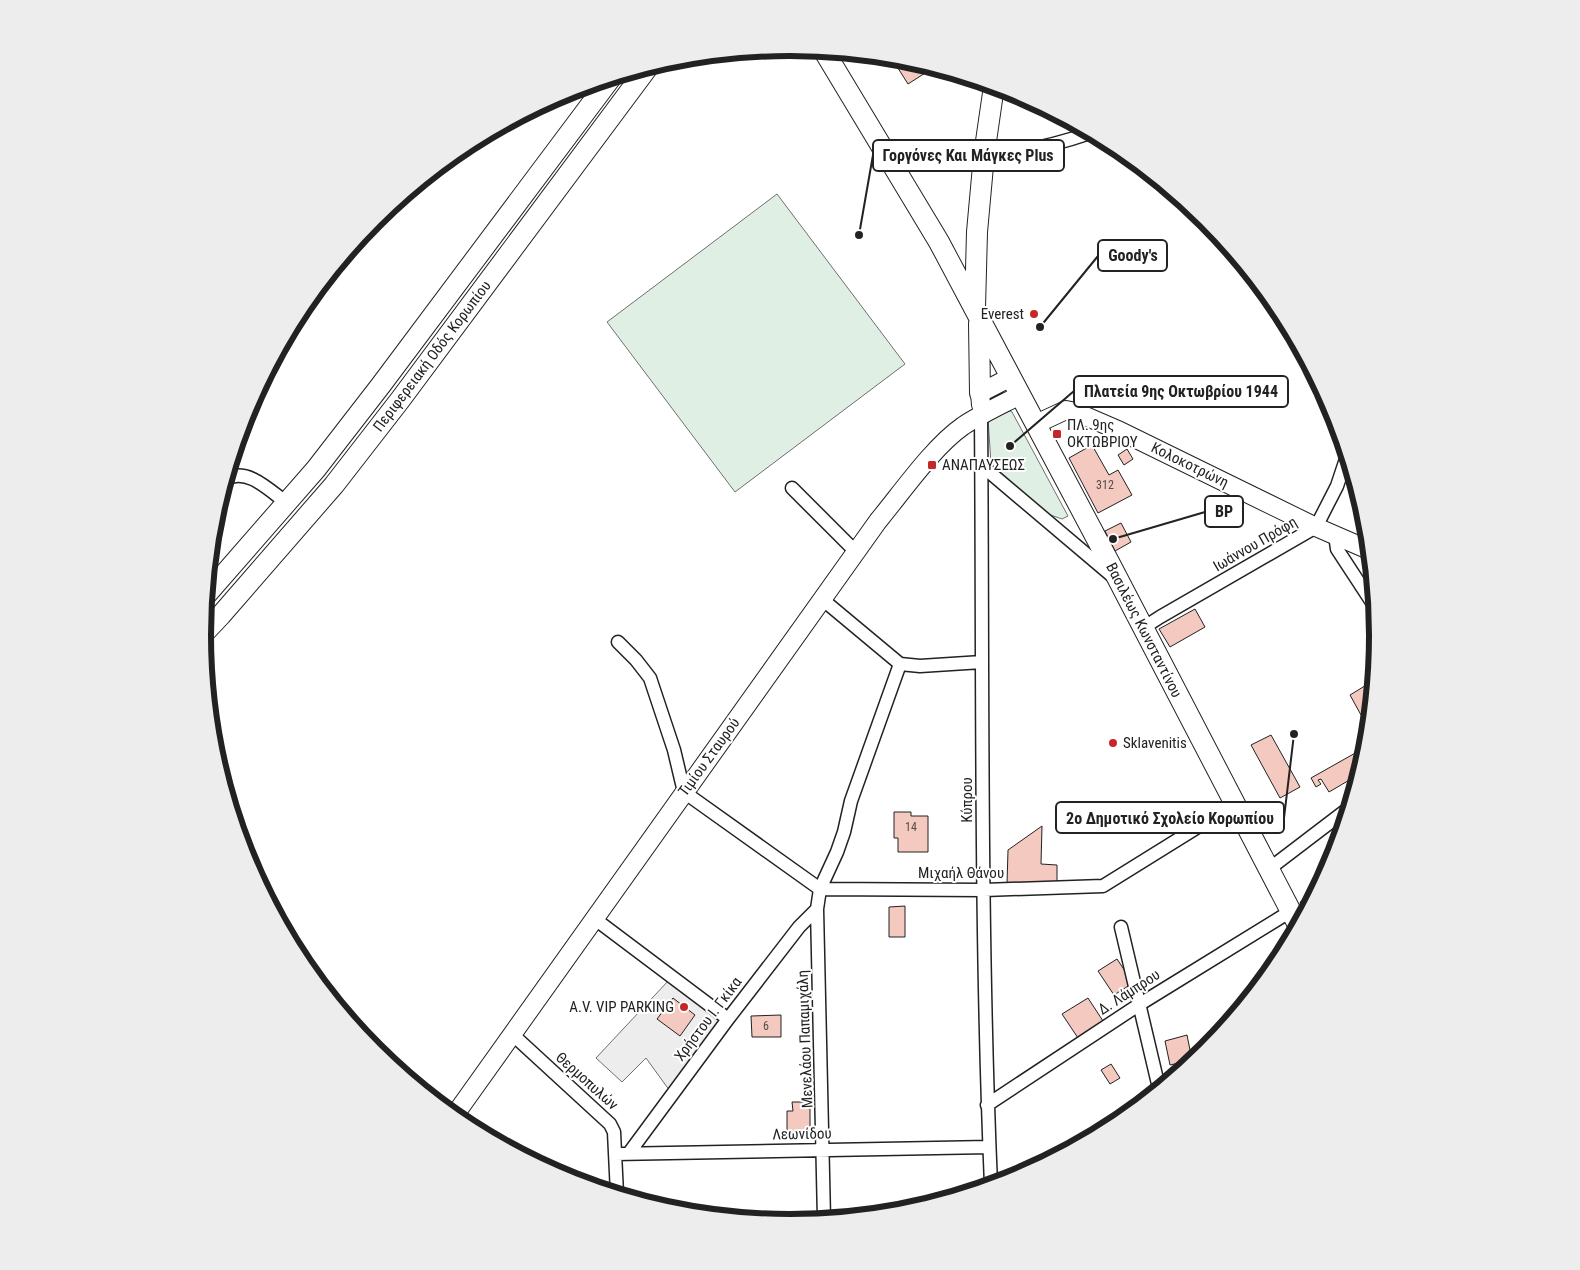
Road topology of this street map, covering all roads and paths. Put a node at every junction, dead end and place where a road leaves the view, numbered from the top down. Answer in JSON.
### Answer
{"nodes":[{"id":1,"x":828,"y":57,"type":"edge"},
{"id":2,"x":642,"y":76,"type":"edge"},
{"id":3,"x":604,"y":87,"type":"edge"},
{"id":4,"x":993,"y":93,"type":"edge"},
{"id":5,"x":1082,"y":136,"type":"edge"},
{"id":6,"x":984,"y":155,"type":"junction"},
{"id":7,"x":977,"y":314,"type":"junction"},
{"id":8,"x":1011,"y":377,"type":"junction"},
{"id":9,"x":980,"y":393,"type":"junction"},
{"id":10,"x":1020,"y":396,"type":"junction"},
{"id":11,"x":981,"y":415,"type":"junction"},
{"id":12,"x":1036,"y":424,"type":"junction"},
{"id":13,"x":981,"y":466,"type":"junction"},
{"id":14,"x":1343,"y":467,"type":"edge"},
{"id":15,"x":234,"y":476,"type":"edge"},
{"id":16,"x":792,"y":488,"type":"dead end"},
{"id":17,"x":287,"y":503,"type":"junction"},
{"id":18,"x":1316,"y":528,"type":"junction"},
{"id":19,"x":1334,"y":535,"type":"junction"},
{"id":20,"x":1362,"y":547,"type":"edge"},
{"id":21,"x":856,"y":552,"type":"junction"},
{"id":22,"x":1119,"y":581,"type":"junction"},
{"id":23,"x":213,"y":588,"type":"edge"},
{"id":24,"x":1368,"y":596,"type":"edge"},
{"id":25,"x":822,"y":599,"type":"junction"},
{"id":26,"x":211,"y":625,"type":"edge"},
{"id":27,"x":1143,"y":628,"type":"junction"},
{"id":28,"x":618,"y":642,"type":"dead end"},
{"id":29,"x":982,"y":662,"type":"junction"},
{"id":30,"x":900,"y":664,"type":"junction"},
{"id":31,"x":684,"y":792,"type":"junction"},
{"id":32,"x":1235,"y":804,"type":"junction"},
{"id":33,"x":1340,"y":815,"type":"edge"},
{"id":34,"x":1268,"y":869,"type":"junction"},
{"id":35,"x":820,"y":889,"type":"junction"},
{"id":36,"x":984,"y":890,"type":"junction"},
{"id":37,"x":817,"y":909,"type":"junction"},
{"id":38,"x":1295,"y":918,"type":"edge"},
{"id":39,"x":595,"y":919,"type":"junction"},
{"id":40,"x":1294,"y":919,"type":"edge"},
{"id":41,"x":1121,"y":927,"type":"dead end"},
{"id":42,"x":1140,"y":1004,"type":"junction"},
{"id":43,"x":728,"y":1019,"type":"junction"},
{"id":44,"x":512,"y":1034,"type":"junction"},
{"id":45,"x":1158,"y":1082,"type":"edge"},
{"id":46,"x":987,"y":1105,"type":"junction"},
{"id":47,"x":459,"y":1109,"type":"edge"},
{"id":48,"x":989,"y":1147,"type":"junction"},
{"id":49,"x":824,"y":1150,"type":"junction"},
{"id":50,"x":629,"y":1153,"type":"junction"},
{"id":51,"x":615,"y":1154,"type":"junction"},
{"id":52,"x":990,"y":1178,"type":"edge"},
{"id":53,"x":617,"y":1187,"type":"edge"},
{"id":54,"x":824,"y":1213,"type":"edge"}],
"edges":[{"from":1,"to":7,"type":"main road","name":"Βασιλέως Κωνσταντίνου"},
{"from":2,"to":26,"type":"main road","name":"Περιφερειακή Οδός Κορωπίου"},
{"from":3,"to":17,"type":"main road","name":"Περιφερειακή Οδός Κορωπίου"},
{"from":4,"to":6,"type":"main road"},
{"from":5,"to":6,"type":"street"},
{"from":6,"to":7,"type":"main road"},
{"from":7,"to":8,"type":"main road","name":"Βασιλέως Κωνσταντίνου"},
{"from":7,"to":9,"type":"main road"},
{"from":8,"to":9,"type":"street"},
{"from":8,"to":10,"type":"main road","name":"Βασιλέως Κωνσταντίνου"},
{"from":9,"to":11,"type":"street"},
{"from":10,"to":11,"type":"street","name":"Τιμίου Σταυρού"},
{"from":10,"to":12,"type":"main road","name":"Βασιλέως Κωνσταντίνου"},
{"from":11,"to":13,"type":"street","name":"Κύπρου"},
{"from":11,"to":21,"type":"street","name":"Τιμίου Σταυρού"},
{"from":12,"to":18,"type":"street","name":"Κολοκοτρώνη"},
{"from":12,"to":22,"type":"main road","name":"Βασιλέως Κωνσταντίνου"},
{"from":13,"to":22,"type":"street"},
{"from":13,"to":29,"type":"street","name":"Κύπρου"},
{"from":14,"to":18,"type":"street","name":"Ιωάννου Πρόφη"},
{"from":15,"to":17,"type":"street"},
{"from":16,"to":21,"type":"street"},
{"from":17,"to":23,"type":"main road","name":"Περιφερειακή Οδός Κορωπίου"},
{"from":18,"to":19,"type":"street","name":"Κολοκοτρώνη"},
{"from":18,"to":27,"type":"street","name":"Ιωάννου Πρόφη"},
{"from":19,"to":20,"type":"street","name":"Κολοκοτρώνη"},
{"from":19,"to":24,"type":"street"},
{"from":21,"to":25,"type":"street","name":"Τιμίου Σταυρού"},
{"from":22,"to":27,"type":"main road","name":"Βασιλέως Κωνσταντίνου"},
{"from":25,"to":30,"type":"street"},
{"from":25,"to":31,"type":"street","name":"Τιμίου Σταυρού"},
{"from":27,"to":32,"type":"main road","name":"Βασιλέως Κωνσταντίνου"},
{"from":28,"to":31,"type":"street"},
{"from":29,"to":30,"type":"street"},
{"from":29,"to":36,"type":"street","name":"Κύπρου"},
{"from":30,"to":35,"type":"street","name":"Μενελάου Παπαμιχάλη"},
{"from":31,"to":35,"type":"street"},
{"from":31,"to":39,"type":"street","name":"Τιμίου Σταυρού"},
{"from":32,"to":34,"type":"main road","name":"Βασιλέως Κωνσταντίνου"},
{"from":32,"to":36,"type":"street","name":"Μιχαήλ Θάνου"},
{"from":33,"to":34,"type":"street"},
{"from":34,"to":38,"type":"main road","name":"Βασιλέως Κωνσταντίνου"},
{"from":35,"to":36,"type":"street","name":"Μιχαήλ Θάνου"},
{"from":35,"to":37,"type":"street","name":"Μενελάου Παπαμιχάλη"},
{"from":36,"to":46,"type":"street","name":"Κύπρου"},
{"from":37,"to":43,"type":"street","name":"Χρήστου Ι. Γκίκα"},
{"from":37,"to":49,"type":"street","name":"Μενελάου Παπαμιχάλη"},
{"from":39,"to":43,"type":"street"},
{"from":39,"to":44,"type":"street","name":"Τιμίου Σταυρού"},
{"from":40,"to":42,"type":"street","name":"Δ. Λάμπρου"},
{"from":41,"to":42,"type":"street"},
{"from":42,"to":45,"type":"street"},
{"from":42,"to":46,"type":"street","name":"Δ. Λάμπρου"},
{"from":43,"to":50,"type":"street","name":"Χρήστου Ι. Γκίκα"},
{"from":44,"to":47,"type":"street","name":"Τιμίου Σταυρού"},
{"from":44,"to":51,"type":"street","name":"Θερμοπυλών"},
{"from":46,"to":48,"type":"street","name":"Κύπρου"},
{"from":48,"to":49,"type":"street","name":"Λεωνίδου"},
{"from":48,"to":52,"type":"street","name":"Κύπρου"},
{"from":49,"to":50,"type":"street","name":"Λεωνίδου"},
{"from":49,"to":54,"type":"street","name":"Μενελάου Παπαμιχάλη"},
{"from":50,"to":51,"type":"street","name":"Λεωνίδου"},
{"from":51,"to":53,"type":"street","name":"Θερμοπυλών"}]}
